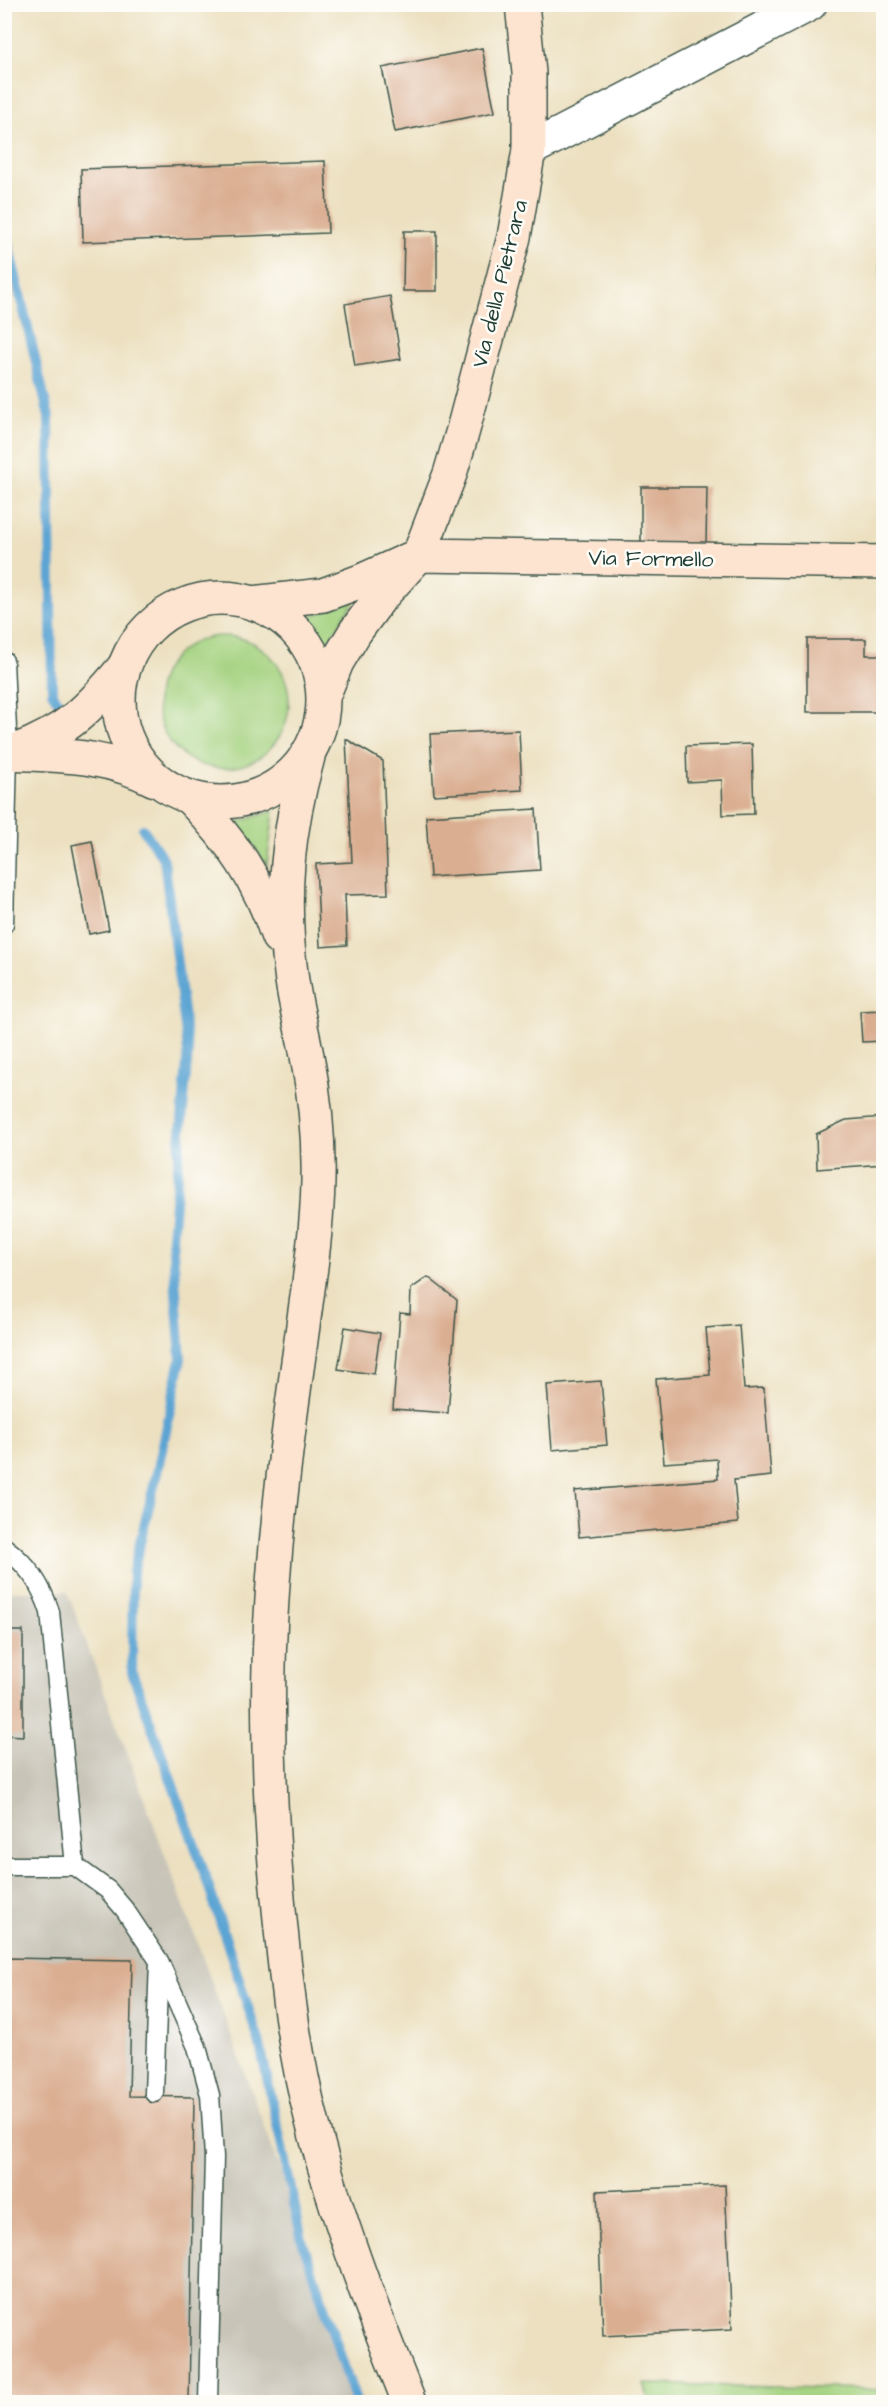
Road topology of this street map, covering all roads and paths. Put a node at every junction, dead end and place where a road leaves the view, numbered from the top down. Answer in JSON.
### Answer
{"nodes":[{"id":1,"x":522,"y":4,"type":"edge"},
{"id":2,"x":810,"y":4,"type":"edge"},
{"id":3,"x":529,"y":150,"type":"junction"},
{"id":4,"x":418,"y":555,"type":"junction"},
{"id":5,"x":884,"y":562,"type":"edge"},
{"id":6,"x":252,"y":603,"type":"junction"},
{"id":7,"x":4,"y":661,"type":"edge"},
{"id":8,"x":124,"y":666,"type":"junction"},
{"id":9,"x":324,"y":694,"type":"junction"},
{"id":10,"x":6,"y":753,"type":"edge"},
{"id":11,"x":308,"y":757,"type":"junction"},
{"id":12,"x":161,"y":784,"type":"junction"},
{"id":13,"x":191,"y":799,"type":"junction"},
{"id":14,"x":4,"y":924,"type":"edge"},
{"id":15,"x":291,"y":975,"type":"junction"},
{"id":16,"x":4,"y":1547,"type":"edge"},
{"id":17,"x":4,"y":1866,"type":"edge"},
{"id":18,"x":75,"y":1866,"type":"junction"},
{"id":19,"x":159,"y":1961,"type":"junction"},
{"id":20,"x":154,"y":2092,"type":"dead end"},
{"id":21,"x":208,"y":2403,"type":"edge"},
{"id":22,"x":409,"y":2403,"type":"edge"}],
"edges":[{"from":1,"to":3,"type":"street","name":"Via della Pietrara"},
{"from":2,"to":3,"type":"street"},
{"from":3,"to":4,"type":"street","name":"Via della Pietrara"},
{"from":4,"to":5,"type":"street","name":"Via Formello"},
{"from":4,"to":6,"type":"street"},
{"from":4,"to":9,"type":"street","name":"Via della Pietrara"},
{"from":6,"to":8,"type":"street"},
{"from":6,"to":9,"type":"street"},
{"from":7,"to":10,"type":"lane"},
{"from":8,"to":10,"type":"street"},
{"from":8,"to":12,"type":"street"},
{"from":9,"to":11,"type":"street"},
{"from":10,"to":12,"type":"street"},
{"from":10,"to":14,"type":"lane"},
{"from":11,"to":13,"type":"street"},
{"from":11,"to":15,"type":"street"},
{"from":12,"to":13,"type":"street"},
{"from":13,"to":15,"type":"street"},
{"from":15,"to":22,"type":"street"},
{"from":16,"to":18,"type":"lane"},
{"from":17,"to":18,"type":"lane"},
{"from":18,"to":19,"type":"lane"},
{"from":19,"to":20,"type":"lane"},
{"from":19,"to":21,"type":"lane"}]}
